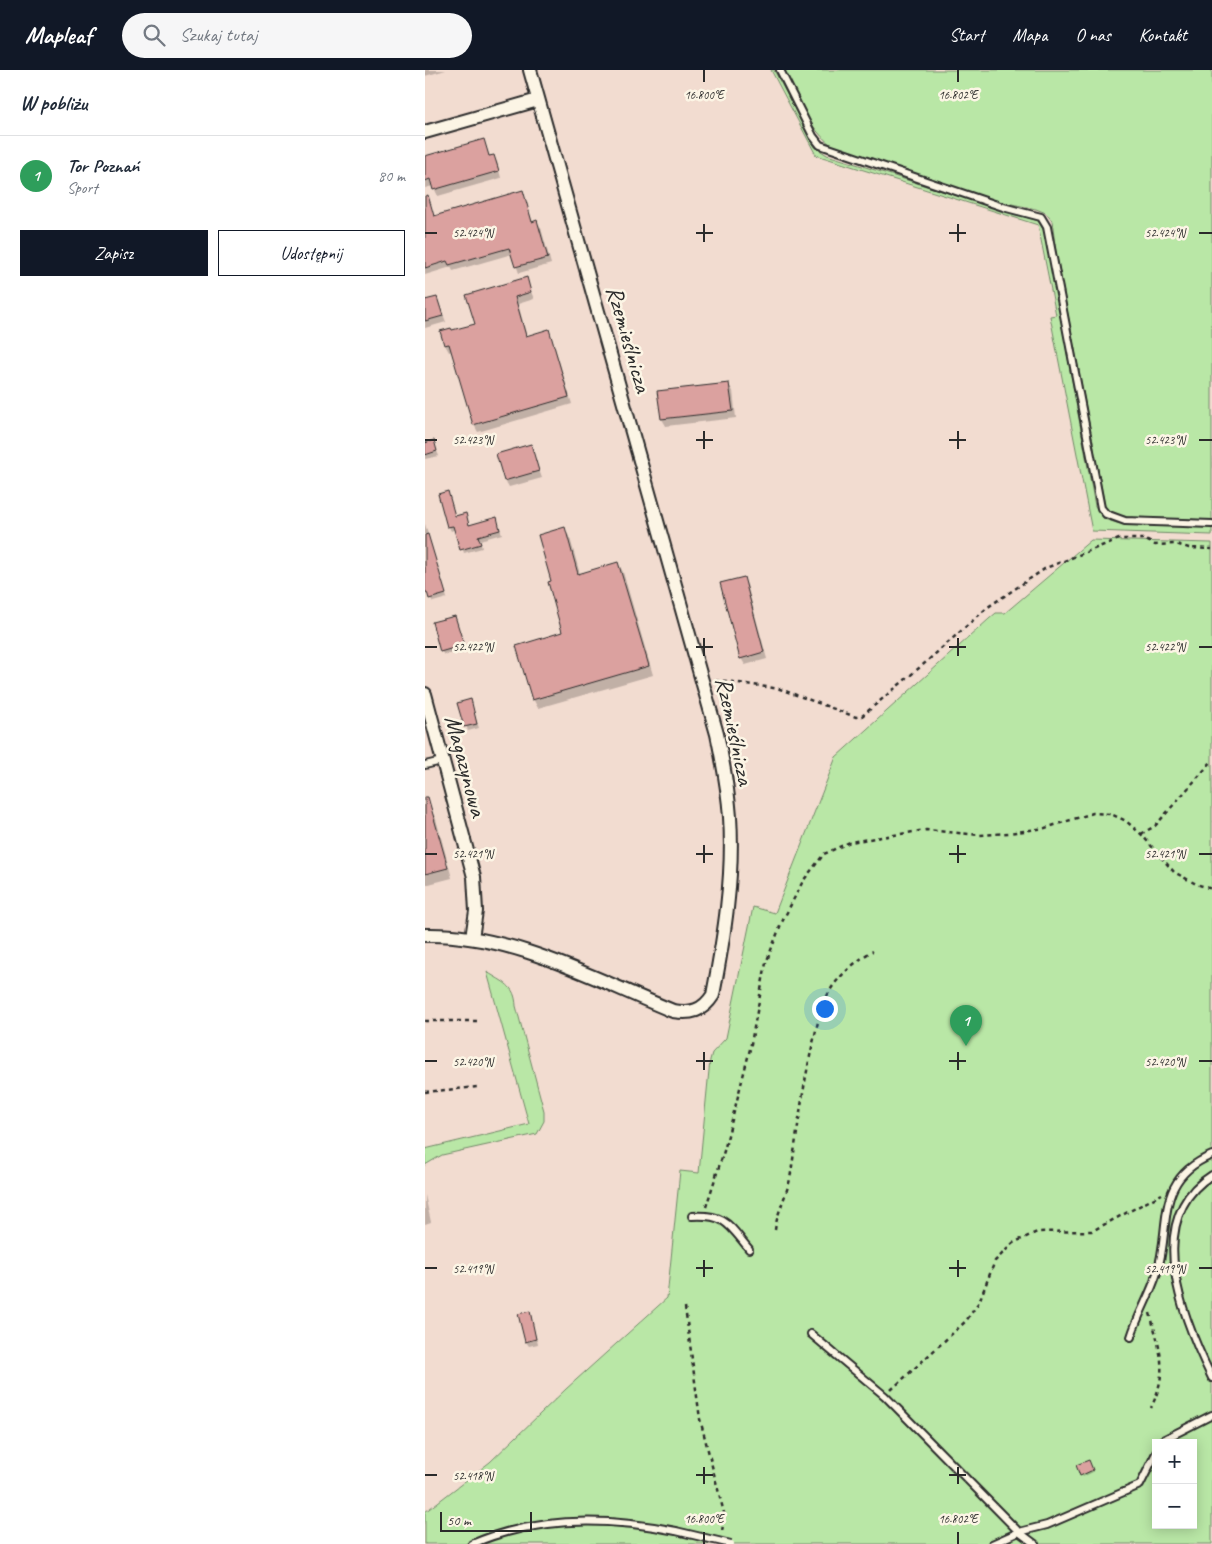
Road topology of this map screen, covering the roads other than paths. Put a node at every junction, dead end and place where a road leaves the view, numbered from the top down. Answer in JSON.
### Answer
{"nodes":[{"id":1,"x":530,"y":70,"type":"edge"},
{"id":2,"x":779,"y":70,"type":"edge"},
{"id":3,"x":539,"y":100,"type":"junction"},
{"id":4,"x":425,"y":132,"type":"edge"},
{"id":5,"x":1212,"y":524,"type":"edge"},
{"id":6,"x":425,"y":694,"type":"edge"},
{"id":7,"x":442,"y":761,"type":"junction"},
{"id":8,"x":425,"y":765,"type":"edge"},
{"id":9,"x":425,"y":934,"type":"edge"},
{"id":10,"x":472,"y":938,"type":"junction"},
{"id":11,"x":1212,"y":1155,"type":"edge"},
{"id":12,"x":1212,"y":1175,"type":"edge"},
{"id":13,"x":692,"y":1216,"type":"dead end"},
{"id":14,"x":749,"y":1249,"type":"dead end"},
{"id":15,"x":811,"y":1334,"type":"dead end"},
{"id":16,"x":1131,"y":1337,"type":"dead end"},
{"id":17,"x":1212,"y":1378,"type":"edge"},
{"id":18,"x":1212,"y":1415,"type":"edge"},
{"id":19,"x":1165,"y":1439,"type":"edge"},
{"id":20,"x":1152,"y":1461,"type":"edge"},
{"id":21,"x":1019,"y":1532,"type":"junction"},
{"id":22,"x":471,"y":1544,"type":"edge"},
{"id":23,"x":731,"y":1544,"type":"edge"},
{"id":24,"x":992,"y":1544,"type":"edge"},
{"id":25,"x":1035,"y":1544,"type":"edge"}],
"edges":[{"from":1,"to":3,"type":"street","name":"Rzemieślnicza"},
{"from":2,"to":5,"type":"lane"},
{"from":3,"to":4,"type":"street"},
{"from":3,"to":10,"type":"street","name":"Rzemieślnicza"},
{"from":6,"to":7,"type":"street","name":"Magazynowa"},
{"from":7,"to":8,"type":"lane"},
{"from":7,"to":10,"type":"street","name":"Magazynowa"},
{"from":9,"to":10,"type":"street","name":"Rzemieślnicza"},
{"from":11,"to":16,"type":"lane"},
{"from":12,"to":17,"type":"lane"},
{"from":13,"to":14,"type":"lane"},
{"from":15,"to":21,"type":"lane"},
{"from":18,"to":19,"type":"lane"},
{"from":20,"to":21,"type":"lane"},
{"from":21,"to":24,"type":"lane"},
{"from":21,"to":25,"type":"lane"},
{"from":22,"to":23,"type":"lane","bridge":true}]}
